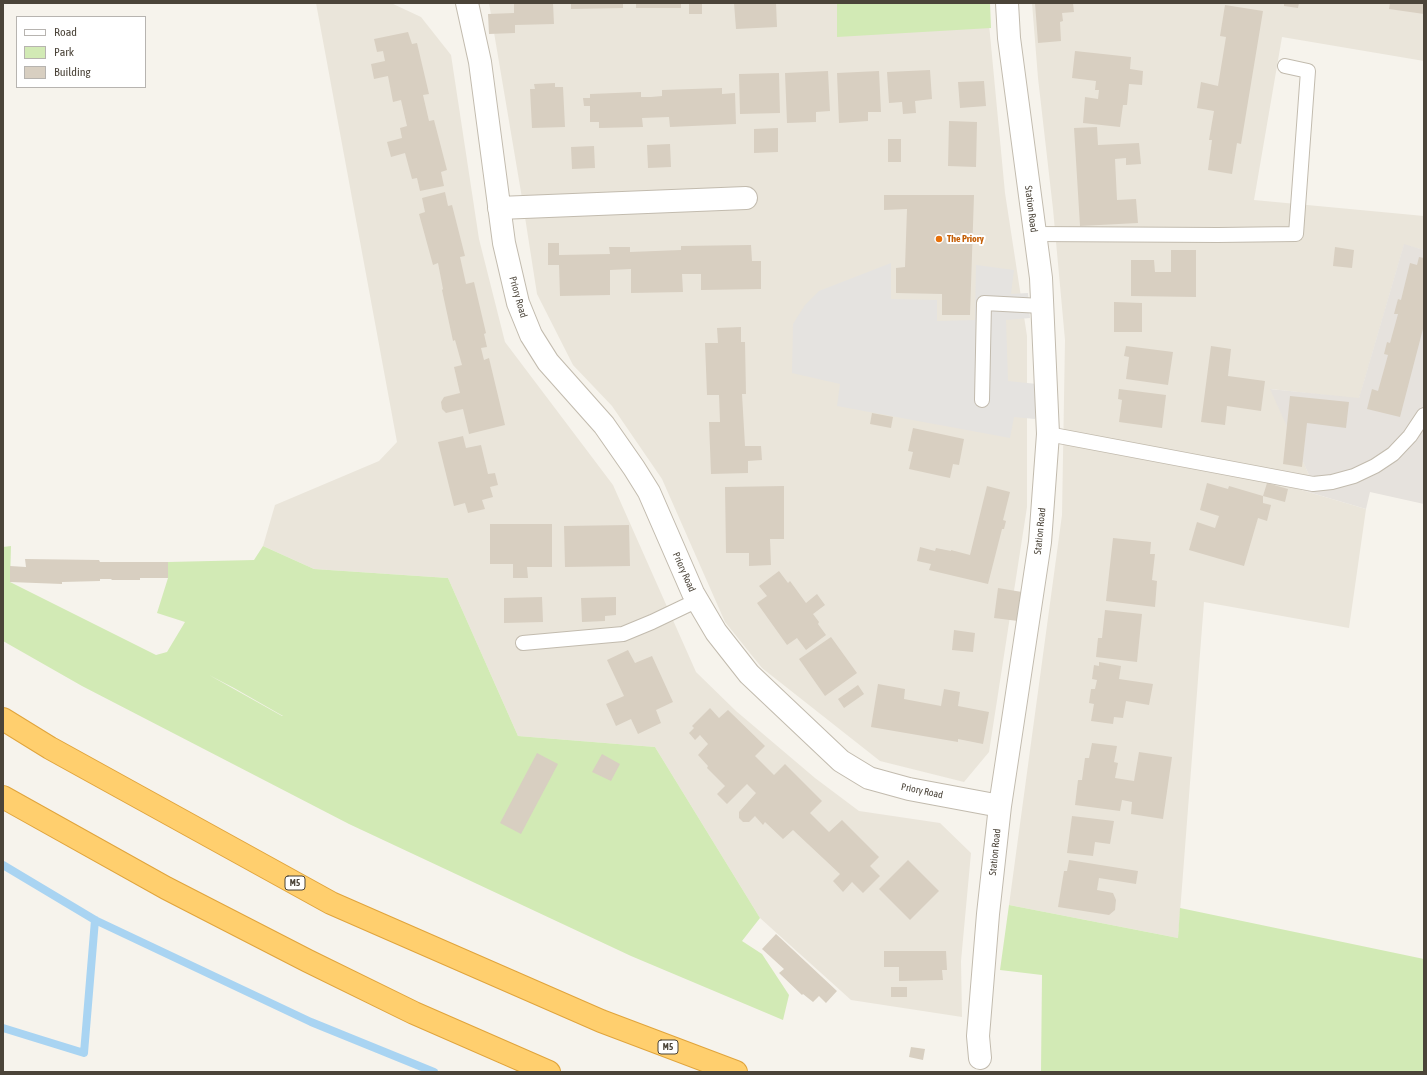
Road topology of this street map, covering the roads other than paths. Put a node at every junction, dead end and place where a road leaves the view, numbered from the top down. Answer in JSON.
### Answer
{"nodes":[{"id":1,"x":467,"y":3,"type":"edge"},
{"id":2,"x":1007,"y":3,"type":"edge"},
{"id":3,"x":1285,"y":66,"type":"dead end"},
{"id":4,"x":746,"y":198,"type":"dead end"},
{"id":5,"x":500,"y":208,"type":"junction"},
{"id":6,"x":1034,"y":234,"type":"junction"},
{"id":7,"x":1042,"y":306,"type":"junction"},
{"id":8,"x":982,"y":400,"type":"dead end"},
{"id":9,"x":1424,"y":415,"type":"edge"},
{"id":10,"x":1048,"y":434,"type":"junction"},
{"id":11,"x":698,"y":600,"type":"junction"},
{"id":12,"x":523,"y":643,"type":"dead end"},
{"id":13,"x":3,"y":719,"type":"edge"},
{"id":14,"x":3,"y":797,"type":"edge"},
{"id":15,"x":1000,"y":806,"type":"junction"},
{"id":16,"x":980,"y":1058,"type":"dead end"},
{"id":17,"x":549,"y":1072,"type":"edge"},
{"id":18,"x":736,"y":1072,"type":"edge"}],
"edges":[{"from":1,"to":5,"type":"street","name":"Priory Road"},
{"from":2,"to":6,"type":"street","name":"Station Road"},
{"from":3,"to":6,"type":"lane"},
{"from":4,"to":5,"type":"street"},
{"from":5,"to":11,"type":"street","name":"Priory Road"},
{"from":6,"to":7,"type":"street","name":"Station Road"},
{"from":7,"to":8,"type":"lane"},
{"from":7,"to":10,"type":"street","name":"Station Road"},
{"from":9,"to":10,"type":"lane"},
{"from":10,"to":15,"type":"street","name":"Station Road"},
{"from":11,"to":12,"type":"lane"},
{"from":11,"to":15,"type":"street","name":"Priory Road"},
{"from":13,"to":18,"type":"highway","number":"M5"},
{"from":14,"to":17,"type":"highway"},
{"from":15,"to":16,"type":"street","name":"Station Road"}]}
